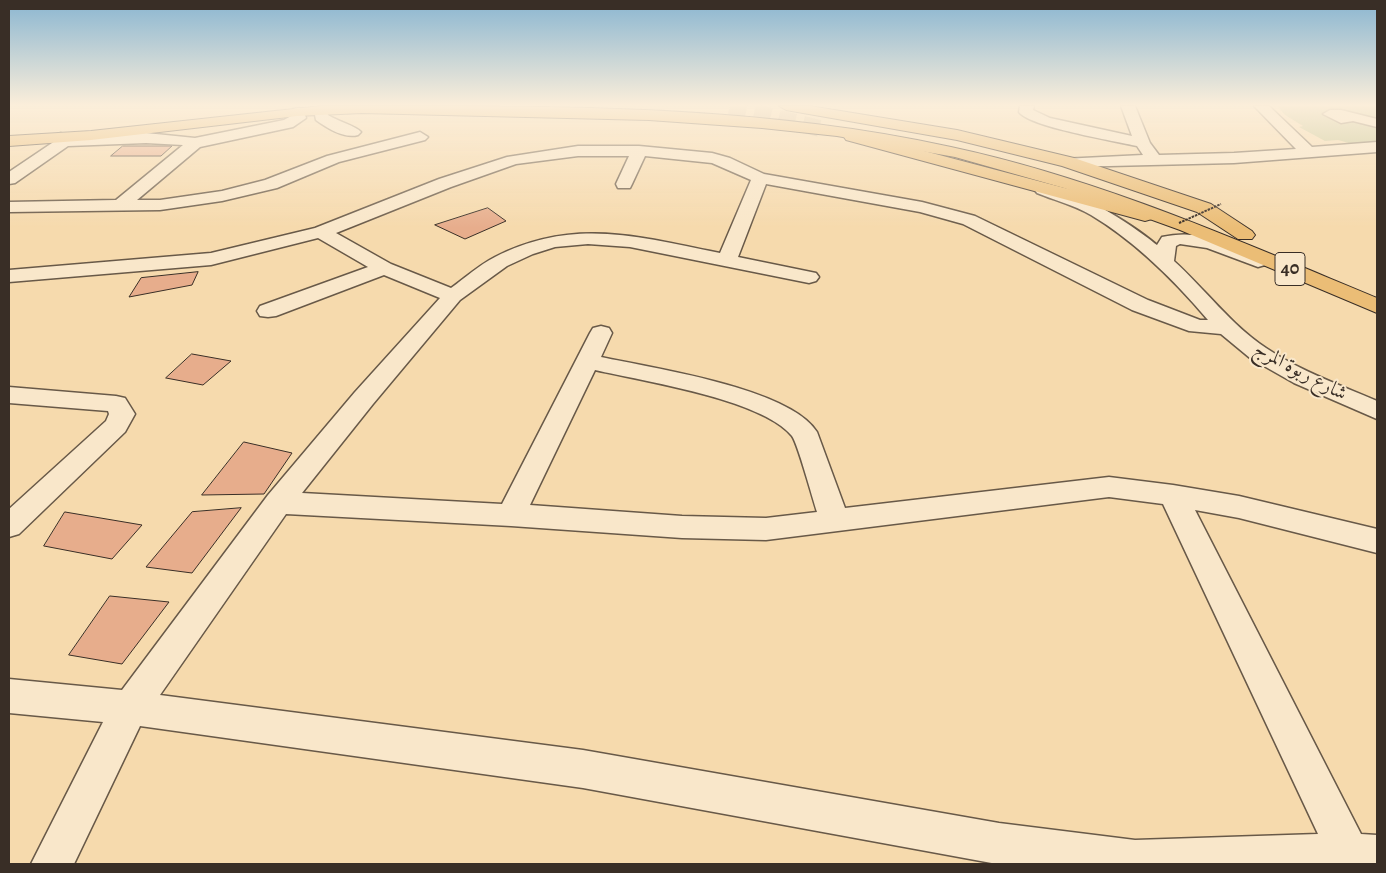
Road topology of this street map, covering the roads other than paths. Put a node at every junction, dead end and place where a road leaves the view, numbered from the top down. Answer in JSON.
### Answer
{"nodes":[{"id":1,"x":53,"y":147,"type":"edge"},
{"id":2,"x":192,"y":147,"type":"edge"},
{"id":3,"x":381,"y":147,"type":"edge"},
{"id":4,"x":892,"y":147,"type":"edge"},
{"id":5,"x":922,"y":147,"type":"edge"},
{"id":6,"x":958,"y":147,"type":"edge"},
{"id":7,"x":1005,"y":147,"type":"edge"},
{"id":8,"x":1145,"y":147,"type":"edge"},
{"id":9,"x":1303,"y":147,"type":"edge"},
{"id":10,"x":1377,"y":147,"type":"edge"},
{"id":11,"x":638,"y":151,"type":"junction"},
{"id":12,"x":1307,"y":151,"type":"junction"},
{"id":13,"x":1155,"y":161,"type":"junction"},
{"id":14,"x":1068,"y":162,"type":"junction"},
{"id":15,"x":760,"y":178,"type":"junction"},
{"id":16,"x":9,"y":179,"type":"edge"},
{"id":17,"x":624,"y":184,"type":"dead end"},
{"id":18,"x":1038,"y":187,"type":"junction"},
{"id":19,"x":122,"y":204,"type":"junction"},
{"id":20,"x":9,"y":207,"type":"edge"},
{"id":21,"x":321,"y":232,"type":"junction"},
{"id":22,"x":1202,"y":232,"type":"junction"},
{"id":23,"x":1245,"y":235,"type":"junction"},
{"id":24,"x":727,"y":259,"type":"junction"},
{"id":25,"x":1164,"y":262,"type":"junction"},
{"id":26,"x":384,"y":268,"type":"junction"},
{"id":27,"x":9,"y":276,"type":"edge"},
{"id":28,"x":809,"y":277,"type":"dead end"},
{"id":29,"x":1328,"y":286,"type":"junction"},
{"id":30,"x":1377,"y":290,"type":"edge"},
{"id":31,"x":453,"y":296,"type":"junction"},
{"id":32,"x":1377,"y":306,"type":"edge"},
{"id":33,"x":268,"y":311,"type":"dead end"},
{"id":34,"x":1227,"y":328,"type":"junction"},
{"id":35,"x":601,"y":333,"type":"dead end"},
{"id":36,"x":587,"y":361,"type":"junction"},
{"id":37,"x":9,"y":396,"type":"edge"},
{"id":38,"x":1377,"y":412,"type":"edge"},
{"id":39,"x":1173,"y":495,"type":"junction"},
{"id":40,"x":278,"y":503,"type":"junction"},
{"id":41,"x":511,"y":515,"type":"junction"},
{"id":42,"x":835,"y":522,"type":"junction"},
{"id":43,"x":9,"y":526,"type":"edge"},
{"id":44,"x":1377,"y":541,"type":"edge"},
{"id":45,"x":9,"y":696,"type":"edge"},
{"id":46,"x":130,"y":708,"type":"junction"},
{"id":47,"x":1367,"y":857,"type":"edge"},
{"id":48,"x":52,"y":864,"type":"edge"}],
"edges":[{"from":1,"to":16,"type":"street"},
{"from":2,"to":19,"type":"street"},
{"from":3,"to":19,"type":"street"},
{"from":4,"to":18,"type":"main road"},
{"from":5,"to":22,"type":"main road","number":"40"},
{"from":6,"to":23,"type":"main road","number":"40"},
{"from":7,"to":14,"type":"main road"},
{"from":8,"to":13,"type":"street"},
{"from":9,"to":12,"type":"street"},
{"from":10,"to":12,"type":"street"},
{"from":11,"to":15,"type":"street"},
{"from":11,"to":17,"type":"street"},
{"from":11,"to":21,"type":"street"},
{"from":12,"to":13,"type":"street"},
{"from":13,"to":14,"type":"street"},
{"from":14,"to":23,"type":"main road"},
{"from":15,"to":24,"type":"street"},
{"from":15,"to":34,"type":"street"},
{"from":18,"to":22,"type":"main road"},
{"from":18,"to":25,"type":"street","name":"شارع ربوة المرج"},
{"from":19,"to":20,"type":"street"},
{"from":21,"to":26,"type":"street"},
{"from":21,"to":27,"type":"street"},
{"from":22,"to":29,"type":"main road","number":"40"},
{"from":23,"to":30,"type":"main road","number":"40"},
{"from":24,"to":28,"type":"street"},
{"from":24,"to":31,"type":"street"},
{"from":25,"to":29,"type":"street"},
{"from":25,"to":34,"type":"street","name":"شارع ربوة المرج"},
{"from":26,"to":31,"type":"street"},
{"from":26,"to":33,"type":"street"},
{"from":29,"to":32,"type":"main road","number":"40"},
{"from":31,"to":40,"type":"street"},
{"from":34,"to":38,"type":"street","name":"شارع ربوة المرج"},
{"from":35,"to":36,"type":"street"},
{"from":36,"to":41,"type":"street"},
{"from":36,"to":42,"type":"street"},
{"from":37,"to":43,"type":"street"},
{"from":39,"to":42,"type":"street"},
{"from":39,"to":44,"type":"street"},
{"from":39,"to":47,"type":"street"},
{"from":40,"to":41,"type":"street"},
{"from":40,"to":46,"type":"street"},
{"from":41,"to":42,"type":"street"},
{"from":45,"to":46,"type":"street"},
{"from":46,"to":47,"type":"street"},
{"from":46,"to":48,"type":"street"}]}
